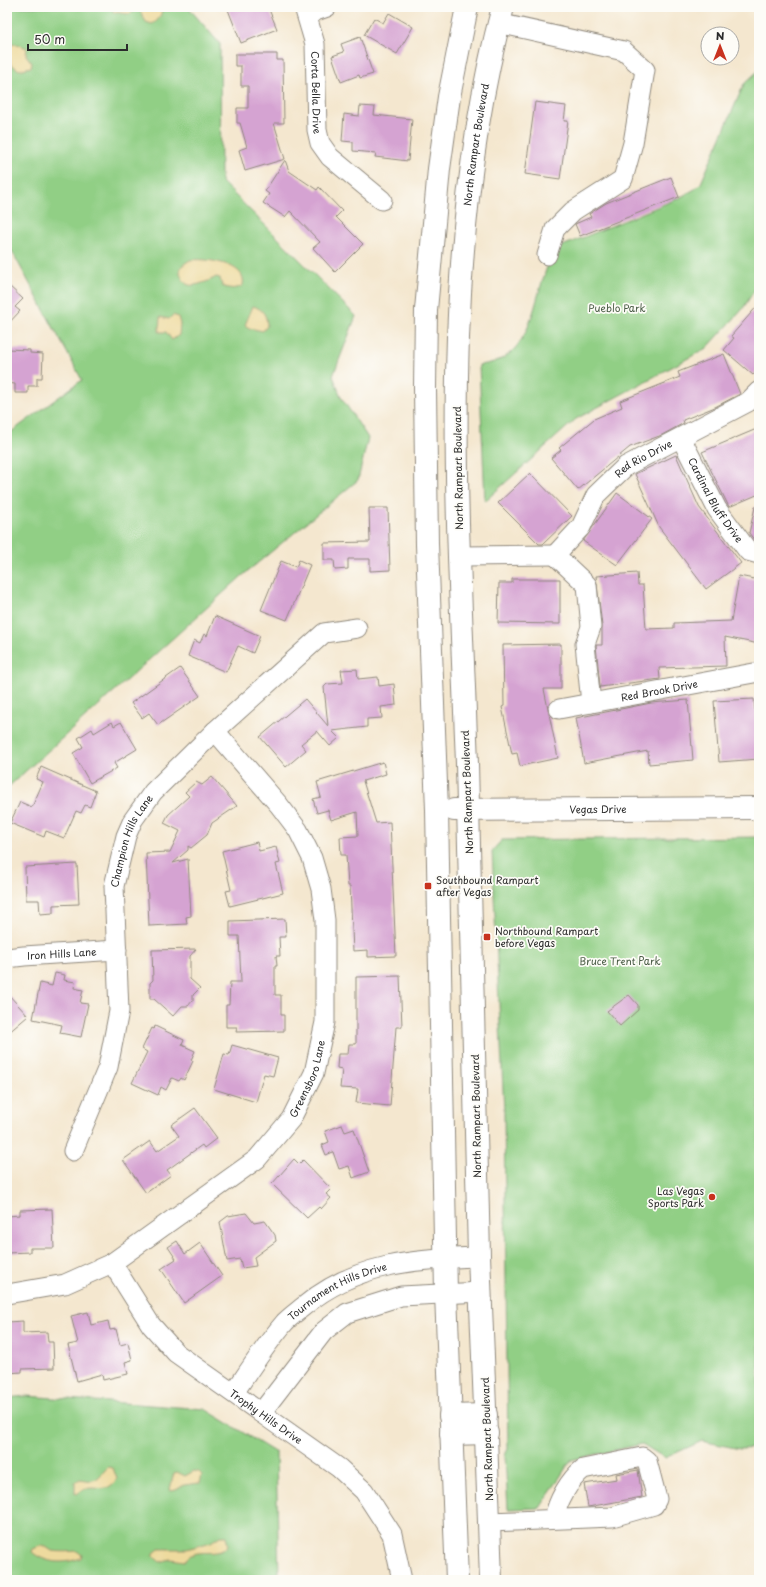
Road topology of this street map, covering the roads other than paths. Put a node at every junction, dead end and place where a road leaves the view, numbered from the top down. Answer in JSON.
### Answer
{"nodes":[{"id":1,"x":327,"y":7,"type":"edge"},
{"id":2,"x":466,"y":7,"type":"edge"},
{"id":3,"x":306,"y":10,"type":"edge"},
{"id":4,"x":501,"y":15,"type":"edge"},
{"id":5,"x":449,"y":96,"type":"junction"},
{"id":6,"x":481,"y":102,"type":"junction"},
{"id":7,"x":382,"y":200,"type":"dead end"},
{"id":8,"x":547,"y":255,"type":"dead end"},
{"id":9,"x":759,"y":391,"type":"edge"},
{"id":10,"x":681,"y":438,"type":"junction"},
{"id":11,"x":759,"y":554,"type":"edge"},
{"id":12,"x":555,"y":555,"type":"junction"},
{"id":13,"x":470,"y":556,"type":"junction"},
{"id":14,"x":358,"y":628,"type":"dead end"},
{"id":15,"x":759,"y":672,"type":"edge"},
{"id":16,"x":591,"y":703,"type":"junction"},
{"id":17,"x":559,"y":709,"type":"dead end"},
{"id":18,"x":215,"y":731,"type":"junction"},
{"id":19,"x":759,"y":808,"type":"edge"},
{"id":20,"x":438,"y":810,"type":"junction"},
{"id":21,"x":468,"y":810,"type":"junction"},
{"id":22,"x":117,"y":950,"type":"junction"},
{"id":23,"x":7,"y":958,"type":"edge"},
{"id":24,"x":73,"y":1151,"type":"dead end"},
{"id":25,"x":479,"y":1257,"type":"junction"},
{"id":26,"x":446,"y":1258,"type":"junction"},
{"id":27,"x":112,"y":1263,"type":"junction"},
{"id":28,"x":481,"y":1292,"type":"junction"},
{"id":29,"x":446,"y":1293,"type":"junction"},
{"id":30,"x":7,"y":1294,"type":"edge"},
{"id":31,"x":234,"y":1393,"type":"junction"},
{"id":32,"x":261,"y":1413,"type":"junction"},
{"id":33,"x":486,"y":1424,"type":"junction"},
{"id":34,"x":451,"y":1425,"type":"junction"},
{"id":35,"x":554,"y":1519,"type":"junction"},
{"id":36,"x":489,"y":1522,"type":"junction"},
{"id":37,"x":402,"y":1580,"type":"edge"},
{"id":38,"x":457,"y":1580,"type":"edge"},
{"id":39,"x":491,"y":1580,"type":"edge"}],
"edges":[{"from":1,"to":3,"type":"street"},
{"from":2,"to":5,"type":"main road"},
{"from":3,"to":7,"type":"street","name":"Corta Bella Drive"},
{"from":4,"to":6,"type":"main road","name":"North Rampart Boulevard"},
{"from":4,"to":8,"type":"street"},
{"from":5,"to":6,"type":"main road"},
{"from":5,"to":20,"type":"main road"},
{"from":6,"to":13,"type":"main road","name":"North Rampart Boulevard"},
{"from":9,"to":10,"type":"street","name":"Red Rio Drive"},
{"from":10,"to":11,"type":"street","name":"Cardinal Bluff Drive"},
{"from":10,"to":12,"type":"street","name":"Red Rio Drive"},
{"from":12,"to":13,"type":"street"},
{"from":12,"to":16,"type":"street"},
{"from":13,"to":21,"type":"main road","name":"North Rampart Boulevard"},
{"from":14,"to":18,"type":"street","name":"Champion Hills Lane"},
{"from":15,"to":16,"type":"street","name":"Red Brook Drive"},
{"from":16,"to":17,"type":"street","name":"Red Brook Drive"},
{"from":18,"to":22,"type":"street","name":"Champion Hills Lane"},
{"from":18,"to":27,"type":"street","name":"Greensboro Lane"},
{"from":19,"to":21,"type":"main road","name":"Vegas Drive"},
{"from":20,"to":21,"type":"main road","name":"Vegas Drive"},
{"from":20,"to":26,"type":"main road"},
{"from":21,"to":25,"type":"main road","name":"North Rampart Boulevard"},
{"from":22,"to":23,"type":"street","name":"Iron Hills Lane"},
{"from":22,"to":24,"type":"street","name":"Champion Hills Lane"},
{"from":25,"to":26,"type":"street","name":"Tournament Hills Drive"},
{"from":25,"to":28,"type":"main road","name":"North Rampart Boulevard"},
{"from":26,"to":29,"type":"main road"},
{"from":26,"to":31,"type":"street","name":"Tournament Hills Drive"},
{"from":27,"to":30,"type":"street","name":"Greensboro Lane"},
{"from":27,"to":31,"type":"street","name":"Trophy Hills Drive"},
{"from":28,"to":29,"type":"street","name":"Tournament Hills Drive"},
{"from":28,"to":33,"type":"main road","name":"North Rampart Boulevard"},
{"from":29,"to":32,"type":"street","name":"Tournament Hills Drive"},
{"from":29,"to":34,"type":"main road"},
{"from":31,"to":32,"type":"street","name":"Trophy Hills Drive"},
{"from":32,"to":37,"type":"street","name":"Trophy Hills Drive"},
{"from":33,"to":34,"type":"main road"},
{"from":33,"to":36,"type":"main road","name":"North Rampart Boulevard"},
{"from":34,"to":38,"type":"main road"},
{"from":35,"to":35,"type":"street"},
{"from":35,"to":36,"type":"street"},
{"from":36,"to":39,"type":"main road","name":"North Rampart Boulevard"}]}
